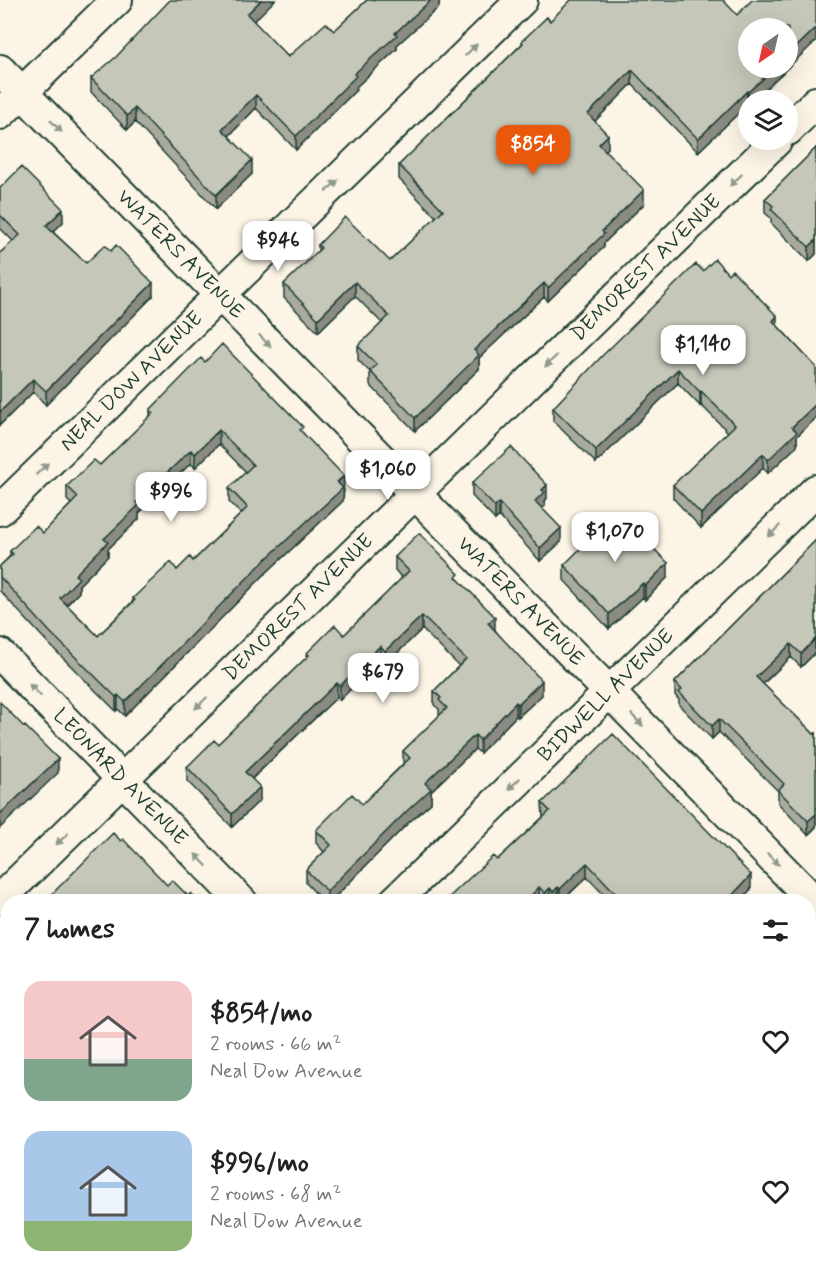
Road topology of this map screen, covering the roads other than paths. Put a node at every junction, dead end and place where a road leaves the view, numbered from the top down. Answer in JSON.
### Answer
{"nodes":[{"id":1,"x":117,"y":0,"type":"edge"},
{"id":2,"x":522,"y":0,"type":"edge"},
{"id":3,"x":0,"y":69,"type":"edge"},
{"id":4,"x":22,"y":92,"type":"junction"},
{"id":5,"x":816,"y":102,"type":"edge"},
{"id":6,"x":0,"y":114,"type":"edge"},
{"id":7,"x":798,"y":120,"type":"edge"},
{"id":8,"x":767,"y":150,"type":"edge"},
{"id":9,"x":220,"y":295,"type":"junction"},
{"id":10,"x":816,"y":490,"type":"edge"},
{"id":11,"x":415,"y":495,"type":"junction"},
{"id":12,"x":0,"y":510,"type":"edge"},
{"id":13,"x":0,"y":654,"type":"edge"},
{"id":14,"x":609,"y":692,"type":"junction"},
{"id":15,"x":123,"y":779,"type":"junction"},
{"id":16,"x":5,"y":894,"type":"edge"},
{"id":17,"x":234,"y":894,"type":"edge"},
{"id":18,"x":402,"y":894,"type":"edge"},
{"id":19,"x":808,"y":894,"type":"edge"}],
"edges":[{"from":1,"to":4,"type":"street"},
{"from":9,"to":2,"type":"street","name":"NEAL DOW AVENUE","one_way":true},
{"from":3,"to":4,"type":"street","name":"WATERS AVENUE"},
{"from":4,"to":6,"type":"street"},
{"from":4,"to":9,"type":"street","name":"WATERS AVENUE","one_way":true},
{"from":5,"to":7,"type":"street"},
{"from":8,"to":11,"type":"street","name":"DEMOREST AVENUE","one_way":true},
{"from":9,"to":11,"type":"street","name":"WATERS AVENUE","one_way":true},
{"from":12,"to":9,"type":"street","name":"NEAL DOW AVENUE","one_way":true},
{"from":10,"to":14,"type":"street","name":"BIDWELL AVENUE","one_way":true},
{"from":11,"to":14,"type":"street","name":"WATERS AVENUE"},
{"from":11,"to":15,"type":"street","name":"DEMOREST AVENUE","one_way":true},
{"from":15,"to":13,"type":"street","name":"LEONARD AVENUE","one_way":true},
{"from":14,"to":18,"type":"street","name":"BIDWELL AVENUE","one_way":true},
{"from":14,"to":19,"type":"street","name":"WATERS AVENUE","one_way":true},
{"from":15,"to":16,"type":"street","name":"DEMOREST AVENUE","one_way":true},
{"from":17,"to":15,"type":"street","name":"LEONARD AVENUE","one_way":true}]}
